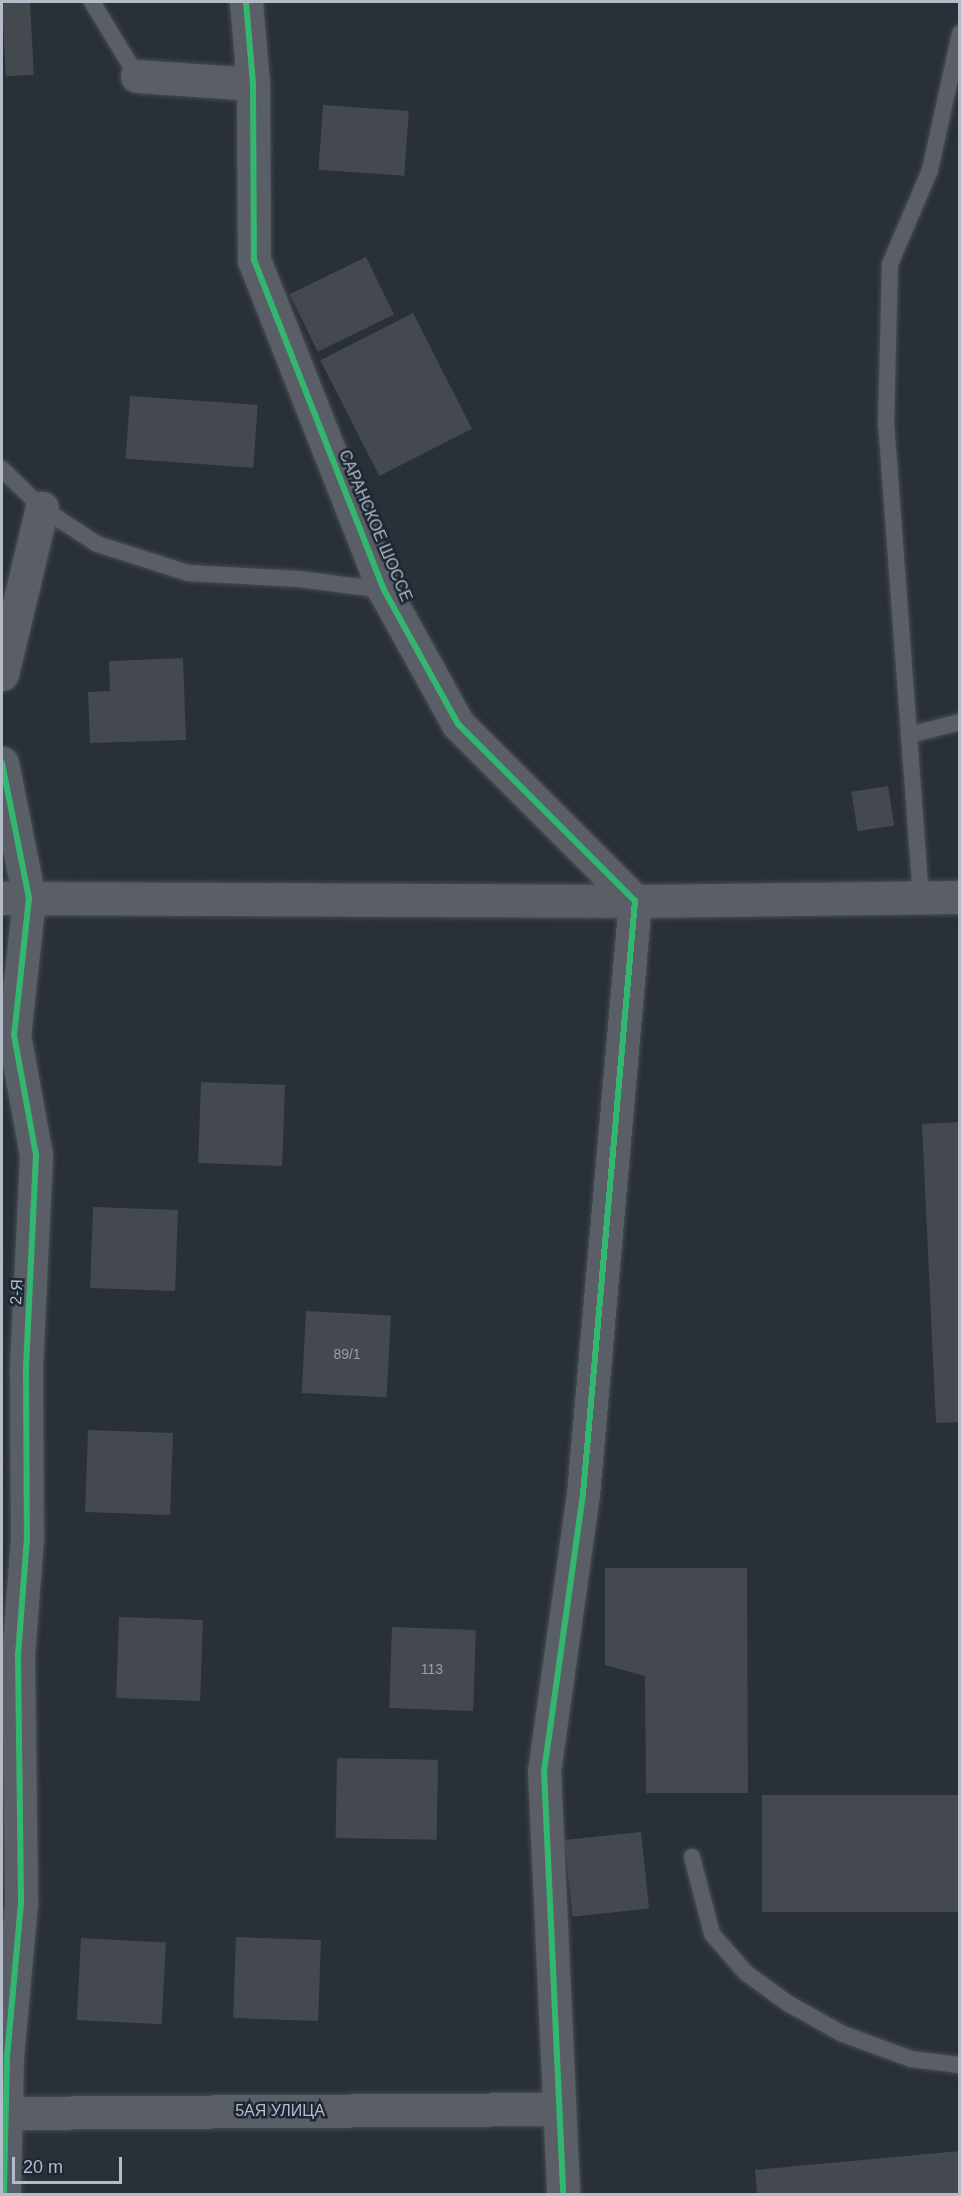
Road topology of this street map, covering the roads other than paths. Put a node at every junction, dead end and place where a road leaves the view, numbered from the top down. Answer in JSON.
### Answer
{"nodes":[{"id":1,"x":92,"y":2,"type":"edge"},
{"id":2,"x":246,"y":2,"type":"edge"},
{"id":3,"x":960,"y":33,"type":"edge"},
{"id":4,"x":137,"y":76,"type":"joint"},
{"id":5,"x":253,"y":84,"type":"junction"},
{"id":6,"x":2,"y":469,"type":"edge"},
{"id":7,"x":42,"y":508,"type":"junction"},
{"id":8,"x":14,"y":569,"type":"edge"},
{"id":9,"x":384,"y":590,"type":"junction"},
{"id":10,"x":2,"y":674,"type":"edge"},
{"id":11,"x":960,"y":722,"type":"edge"},
{"id":12,"x":909,"y":735,"type":"junction"},
{"id":13,"x":2,"y":763,"type":"edge"},
{"id":14,"x":960,"y":897,"type":"edge"},
{"id":15,"x":15,"y":898,"type":"edge"},
{"id":16,"x":921,"y":898,"type":"junction"},
{"id":17,"x":635,"y":901,"type":"junction"},
{"id":18,"x":692,"y":1857,"type":"dead end"},
{"id":19,"x":960,"y":2065,"type":"edge"},
{"id":20,"x":560,"y":2109,"type":"junction"},
{"id":21,"x":4,"y":2112,"type":"edge"},
{"id":22,"x":4,"y":2194,"type":"edge"},
{"id":23,"x":563,"y":2194,"type":"edge"}],
"edges":[{"from":1,"to":4,"type":"lane"},
{"from":2,"to":5,"type":"street","name":"САРАНСКОЕ ШОССЕ"},
{"from":3,"to":12,"type":"lane"},
{"from":4,"to":5,"type":"street"},
{"from":5,"to":9,"type":"street","name":"САРАНСКОЕ ШОССЕ"},
{"from":6,"to":7,"type":"lane"},
{"from":7,"to":8,"type":"street"},
{"from":7,"to":9,"type":"lane"},
{"from":8,"to":10,"type":"street"},
{"from":9,"to":17,"type":"street","name":"САРАНСКОЕ ШОССЕ"},
{"from":11,"to":12,"type":"lane"},
{"from":12,"to":16,"type":"lane"},
{"from":13,"to":15,"type":"street","name":"2-Я"},
{"from":14,"to":16,"type":"street"},
{"from":15,"to":17,"type":"street"},
{"from":15,"to":21,"type":"street","name":"2-Я"},
{"from":16,"to":17,"type":"street"},
{"from":17,"to":20,"type":"street"},
{"from":18,"to":19,"type":"lane"},
{"from":20,"to":21,"type":"street","name":"5АЯ УЛИЦА"},
{"from":20,"to":23,"type":"street"},
{"from":21,"to":22,"type":"street","name":"2-Я"}]}
